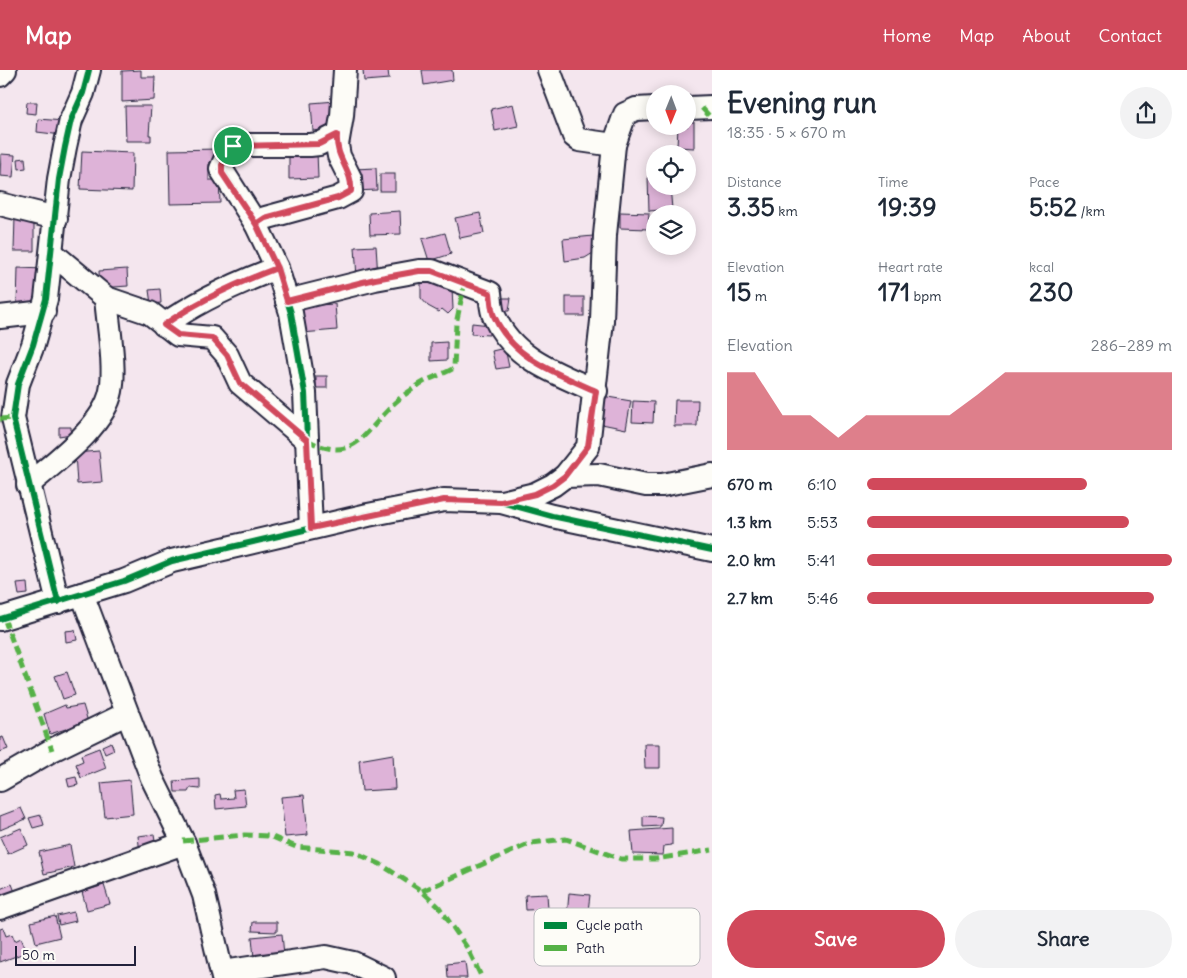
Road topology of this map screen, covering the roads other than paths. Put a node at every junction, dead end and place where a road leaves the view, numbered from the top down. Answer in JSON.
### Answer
{"nodes":[{"id":1,"x":5,"y":70,"type":"edge"},
{"id":2,"x":89,"y":70,"type":"edge"},
{"id":3,"x":345,"y":70,"type":"edge"},
{"id":4,"x":549,"y":70,"type":"edge"},
{"id":5,"x":0,"y":75,"type":"edge"},
{"id":6,"x":712,"y":107,"type":"edge"},
{"id":7,"x":646,"y":108,"type":"edge"},
{"id":8,"x":696,"y":108,"type":"edge"},
{"id":9,"x":337,"y":135,"type":"junction"},
{"id":10,"x":614,"y":145,"type":"junction"},
{"id":11,"x":0,"y":204,"type":"edge"},
{"id":12,"x":56,"y":218,"type":"junction"},
{"id":13,"x":256,"y":224,"type":"junction"},
{"id":14,"x":52,"y":253,"type":"junction"},
{"id":15,"x":277,"y":268,"type":"junction"},
{"id":16,"x":106,"y":298,"type":"junction"},
{"id":17,"x":287,"y":301,"type":"junction"},
{"id":18,"x":44,"y":312,"type":"junction"},
{"id":19,"x":0,"y":317,"type":"edge"},
{"id":20,"x":164,"y":325,"type":"junction"},
{"id":21,"x":596,"y":391,"type":"junction"},
{"id":22,"x":307,"y":440,"type":"junction"},
{"id":23,"x":712,"y":475,"type":"edge"},
{"id":24,"x":565,"y":476,"type":"junction"},
{"id":25,"x":28,"y":484,"type":"junction"},
{"id":26,"x":501,"y":502,"type":"junction"},
{"id":27,"x":311,"y":528,"type":"junction"},
{"id":28,"x":712,"y":550,"type":"edge"},
{"id":29,"x":82,"y":594,"type":"junction"},
{"id":30,"x":58,"y":602,"type":"junction"},
{"id":31,"x":0,"y":619,"type":"edge"},
{"id":32,"x":126,"y":714,"type":"junction"},
{"id":33,"x":0,"y":780,"type":"edge"},
{"id":34,"x":184,"y":843,"type":"junction"},
{"id":35,"x":0,"y":908,"type":"edge"},
{"id":36,"x":223,"y":975,"type":"edge"},
{"id":37,"x":384,"y":978,"type":"edge"}],
"edges":[{"from":1,"to":5,"type":"street"},
{"from":2,"to":12,"type":"street"},
{"from":3,"to":9,"type":"street"},
{"from":4,"to":10,"type":"street"},
{"from":6,"to":8,"type":"street"},
{"from":7,"to":10,"type":"street"},
{"from":9,"to":13,"type":"street"},
{"from":9,"to":13,"type":"street"},
{"from":10,"to":21,"type":"street"},
{"from":11,"to":12,"type":"street"},
{"from":12,"to":14,"type":"street"},
{"from":13,"to":15,"type":"street"},
{"from":14,"to":16,"type":"street"},
{"from":14,"to":18,"type":"street"},
{"from":15,"to":17,"type":"street"},
{"from":15,"to":20,"type":"street"},
{"from":16,"to":20,"type":"street"},
{"from":16,"to":25,"type":"street"},
{"from":17,"to":21,"type":"street"},
{"from":17,"to":22,"type":"street"},
{"from":18,"to":19,"type":"street"},
{"from":18,"to":25,"type":"street"},
{"from":20,"to":22,"type":"street"},
{"from":21,"to":24,"type":"street"},
{"from":22,"to":27,"type":"street"},
{"from":23,"to":24,"type":"street"},
{"from":24,"to":26,"type":"street"},
{"from":25,"to":30,"type":"street"},
{"from":26,"to":27,"type":"street"},
{"from":26,"to":28,"type":"street"},
{"from":27,"to":29,"type":"street"},
{"from":29,"to":30,"type":"street"},
{"from":29,"to":32,"type":"street"},
{"from":30,"to":31,"type":"street"},
{"from":32,"to":33,"type":"street"},
{"from":32,"to":34,"type":"street"},
{"from":34,"to":35,"type":"street"},
{"from":34,"to":36,"type":"street"},
{"from":36,"to":37,"type":"street"}]}
